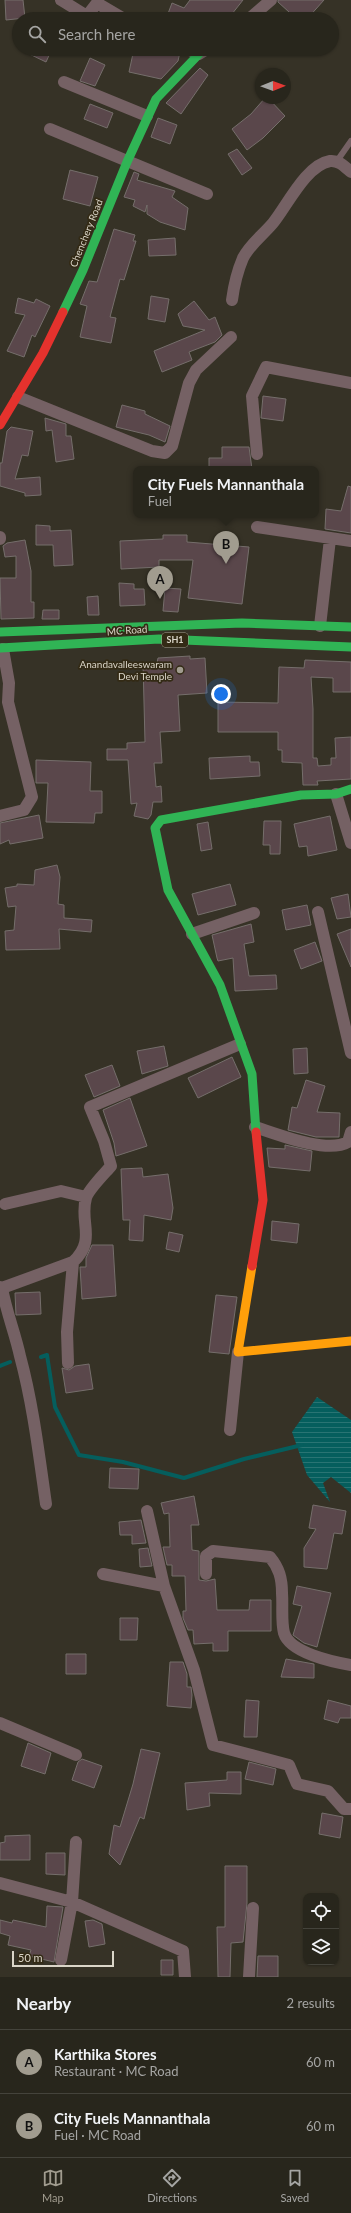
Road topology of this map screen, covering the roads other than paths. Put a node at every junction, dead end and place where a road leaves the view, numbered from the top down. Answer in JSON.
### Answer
{"nodes":[{"id":1,"x":61,"y":0,"type":"edge"},
{"id":2,"x":272,"y":0,"type":"edge"},
{"id":3,"x":97,"y":1,"type":"edge"},
{"id":4,"x":80,"y":12,"type":"edge"},
{"id":5,"x":90,"y":12,"type":"edge"},
{"id":6,"x":114,"y":12,"type":"edge"},
{"id":7,"x":257,"y":12,"type":"edge"},
{"id":8,"x":199,"y":56,"type":"edge"},
{"id":9,"x":64,"y":82,"type":"dead end"},
{"id":10,"x":147,"y":116,"type":"junction"},
{"id":11,"x":50,"y":129,"type":"dead end"},
{"id":12,"x":351,"y":141,"type":"edge"},
{"id":13,"x":337,"y":161,"type":"junction"},
{"id":14,"x":127,"y":162,"type":"junction"},
{"id":15,"x":351,"y":172,"type":"edge"},
{"id":16,"x":207,"y":194,"type":"dead end"},
{"id":17,"x":232,"y":300,"type":"dead end"},
{"id":18,"x":231,"y":337,"type":"dead end"},
{"id":19,"x":351,"y":383,"type":"edge"},
{"id":20,"x":18,"y":397,"type":"junction"},
{"id":21,"x":0,"y":425,"type":"edge"},
{"id":22,"x":257,"y":454,"type":"dead end"},
{"id":23,"x":257,"y":527,"type":"dead end"},
{"id":24,"x":330,"y":539,"type":"junction"},
{"id":25,"x":351,"y":541,"type":"edge"},
{"id":26,"x":320,"y":626,"type":"junction"},
{"id":27,"x":351,"y":627,"type":"edge"},
{"id":28,"x":0,"y":632,"type":"edge"},
{"id":29,"x":351,"y":647,"type":"edge"},
{"id":30,"x":1,"y":648,"type":"edge"},
{"id":31,"x":351,"y":789,"type":"edge"},
{"id":32,"x":336,"y":794,"type":"junction"},
{"id":33,"x":0,"y":816,"type":"edge"},
{"id":34,"x":351,"y":842,"type":"edge"},
{"id":35,"x":318,"y":912,"type":"dead end"},
{"id":36,"x":254,"y":913,"type":"dead end"},
{"id":37,"x":192,"y":934,"type":"junction"},
{"id":38,"x":240,"y":1044,"type":"junction"},
{"id":39,"x":351,"y":1053,"type":"edge"},
{"id":40,"x":254,"y":1127,"type":"junction"},
{"id":41,"x":351,"y":1132,"type":"edge"},
{"id":42,"x":86,"y":1197,"type":"junction"},
{"id":43,"x":5,"y":1204,"type":"dead end"},
{"id":44,"x":73,"y":1262,"type":"junction"},
{"id":45,"x":1,"y":1288,"type":"edge"},
{"id":46,"x":351,"y":1341,"type":"edge"},
{"id":47,"x":238,"y":1352,"type":"junction"},
{"id":48,"x":68,"y":1363,"type":"dead end"},
{"id":49,"x":230,"y":1430,"type":"dead end"},
{"id":50,"x":46,"y":1504,"type":"dead end"},
{"id":51,"x":147,"y":1511,"type":"dead end"},
{"id":52,"x":104,"y":1574,"type":"dead end"},
{"id":53,"x":206,"y":1574,"type":"dead end"},
{"id":54,"x":164,"y":1586,"type":"junction"},
{"id":55,"x":351,"y":1665,"type":"edge"},
{"id":56,"x":0,"y":1723,"type":"edge"},
{"id":57,"x":76,"y":1755,"type":"dead end"},
{"id":58,"x":351,"y":1809,"type":"edge"},
{"id":59,"x":76,"y":1842,"type":"dead end"},
{"id":60,"x":0,"y":1883,"type":"edge"},
{"id":61,"x":72,"y":1902,"type":"junction"},
{"id":62,"x":253,"y":1908,"type":"dead end"},
{"id":63,"x":61,"y":1960,"type":"dead end"},
{"id":64,"x":185,"y":1977,"type":"edge"},
{"id":65,"x":249,"y":1977,"type":"edge"}],
"edges":[{"from":1,"to":4,"type":"street"},
{"from":2,"to":7,"type":"street"},
{"from":3,"to":5,"type":"street"},
{"from":3,"to":6,"type":"street"},
{"from":8,"to":10,"type":"street","name":"Chenchery Road"},
{"from":9,"to":10,"type":"street"},
{"from":10,"to":14,"type":"street","name":"Chenchery Road"},
{"from":11,"to":14,"type":"street"},
{"from":12,"to":13,"type":"lane"},
{"from":13,"to":15,"type":"street"},
{"from":13,"to":17,"type":"street"},
{"from":14,"to":16,"type":"street"},
{"from":14,"to":20,"type":"street","name":"Chenchery Road"},
{"from":18,"to":20,"type":"street"},
{"from":19,"to":22,"type":"street"},
{"from":20,"to":21,"type":"street","name":"Chenchery Road"},
{"from":23,"to":24,"type":"street"},
{"from":24,"to":25,"type":"street"},
{"from":24,"to":26,"type":"street"},
{"from":26,"to":27,"type":"street","name":"MC Road","number":"SH1"},
{"from":26,"to":28,"type":"street","name":"MC Road","number":"SH1"},
{"from":29,"to":30,"type":"street","name":"MC Road","number":"SH1"},
{"from":30,"to":33,"type":"street"},
{"from":31,"to":32,"type":"street"},
{"from":32,"to":34,"type":"street"},
{"from":32,"to":37,"type":"street"},
{"from":35,"to":39,"type":"street"},
{"from":36,"to":37,"type":"street"},
{"from":37,"to":38,"type":"street"},
{"from":38,"to":40,"type":"street"},
{"from":38,"to":42,"type":"street"},
{"from":40,"to":41,"type":"street"},
{"from":40,"to":47,"type":"street"},
{"from":42,"to":43,"type":"street"},
{"from":42,"to":44,"type":"street"},
{"from":44,"to":45,"type":"street"},
{"from":44,"to":48,"type":"street"},
{"from":45,"to":50,"type":"street"},
{"from":46,"to":47,"type":"street"},
{"from":47,"to":49,"type":"street"},
{"from":51,"to":54,"type":"street"},
{"from":52,"to":54,"type":"street"},
{"from":53,"to":55,"type":"street"},
{"from":54,"to":58,"type":"street"},
{"from":56,"to":57,"type":"street"},
{"from":59,"to":61,"type":"street"},
{"from":60,"to":61,"type":"street"},
{"from":61,"to":63,"type":"street"},
{"from":61,"to":64,"type":"street"},
{"from":62,"to":65,"type":"street"}]}
